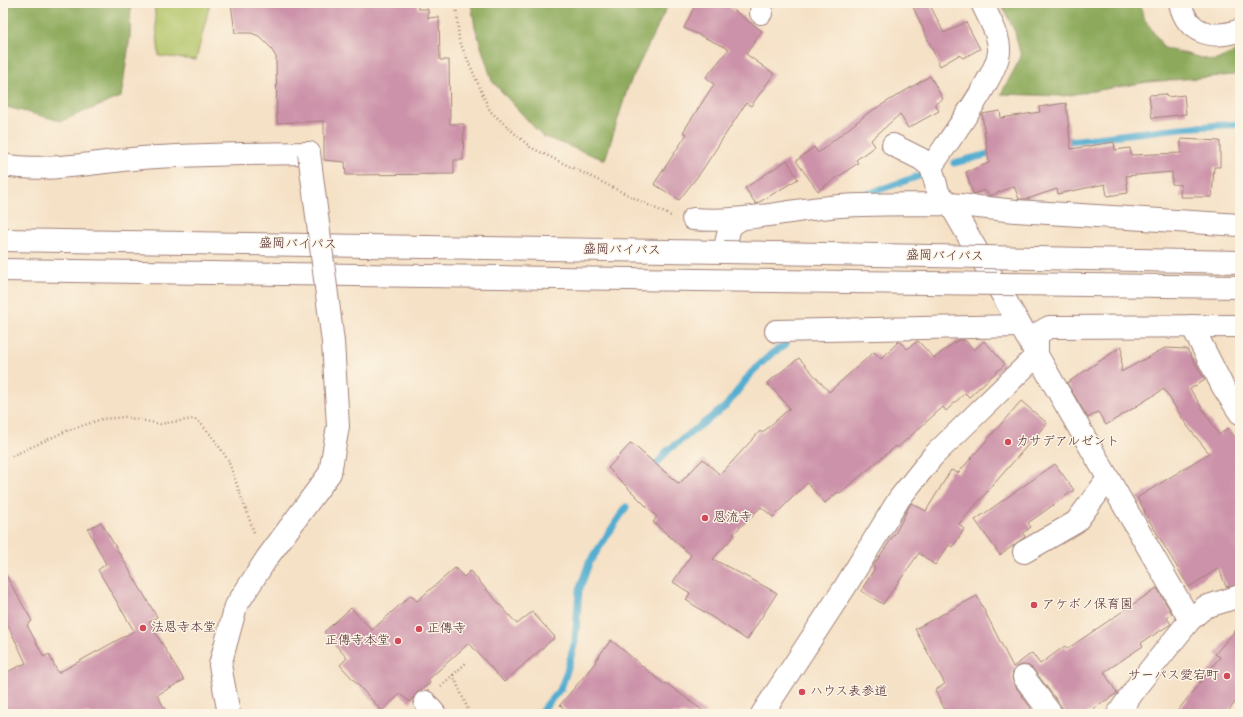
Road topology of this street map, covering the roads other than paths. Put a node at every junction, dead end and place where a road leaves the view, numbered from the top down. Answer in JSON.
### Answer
{"nodes":[{"id":1,"x":982,"y":3,"type":"edge"},
{"id":2,"x":1180,"y":3,"type":"edge"},
{"id":3,"x":1240,"y":30,"type":"edge"},
{"id":4,"x":893,"y":145,"type":"dead end"},
{"id":5,"x":3,"y":165,"type":"edge"},
{"id":6,"x":931,"y":167,"type":"junction"},
{"id":7,"x":950,"y":204,"type":"junction"},
{"id":8,"x":684,"y":218,"type":"road end"},
{"id":9,"x":741,"y":219,"type":"junction"},
{"id":10,"x":1240,"y":224,"type":"edge"},
{"id":11,"x":3,"y":240,"type":"edge"},
{"id":12,"x":724,"y":252,"type":"junction"},
{"id":13,"x":1240,"y":262,"type":"edge"},
{"id":14,"x":3,"y":270,"type":"edge"},
{"id":15,"x":1240,"y":287,"type":"edge"},
{"id":16,"x":1021,"y":326,"type":"junction"},
{"id":17,"x":1192,"y":326,"type":"junction"},
{"id":18,"x":1240,"y":326,"type":"edge"},
{"id":19,"x":776,"y":331,"type":"dead end"},
{"id":20,"x":1037,"y":355,"type":"junction"},
{"id":21,"x":1240,"y":414,"type":"edge"},
{"id":22,"x":1108,"y":479,"type":"junction"},
{"id":23,"x":1024,"y":552,"type":"dead end"},
{"id":24,"x":1240,"y":596,"type":"edge"},
{"id":25,"x":1190,"y":620,"type":"junction"},
{"id":26,"x":1024,"y":677,"type":"dead end"},
{"id":27,"x":229,"y":714,"type":"edge"},
{"id":28,"x":762,"y":714,"type":"edge"},
{"id":29,"x":1051,"y":714,"type":"edge"},
{"id":30,"x":1118,"y":714,"type":"edge"}],
"edges":[{"from":1,"to":6,"type":"main road"},
{"from":2,"to":3,"type":"main road"},
{"from":4,"to":6,"type":"main road"},
{"from":5,"to":27,"type":"main road","bridge":true},
{"from":6,"to":7,"type":"main road"},
{"from":7,"to":9,"type":"main road"},
{"from":7,"to":10,"type":"main road"},
{"from":7,"to":16,"type":"main road"},
{"from":8,"to":9,"type":"main road"},
{"from":9,"to":12,"type":"main road"},
{"from":11,"to":12,"type":"main road","name":"盛岡バイパス"},
{"from":12,"to":13,"type":"main road","name":"盛岡バイパス","bridge":true},
{"from":14,"to":15,"type":"main road","name":"盛岡バイパス","bridge":true},
{"from":16,"to":19,"type":"main road"},
{"from":16,"to":20,"type":"main road"},
{"from":17,"to":18,"type":"main road"},
{"from":17,"to":20,"type":"main road"},
{"from":17,"to":21,"type":"main road"},
{"from":20,"to":22,"type":"main road"},
{"from":20,"to":28,"type":"main road"},
{"from":22,"to":23,"type":"main road"},
{"from":22,"to":25,"type":"main road"},
{"from":24,"to":25,"type":"main road"},
{"from":25,"to":30,"type":"main road"},
{"from":26,"to":29,"type":"main road"}]}
